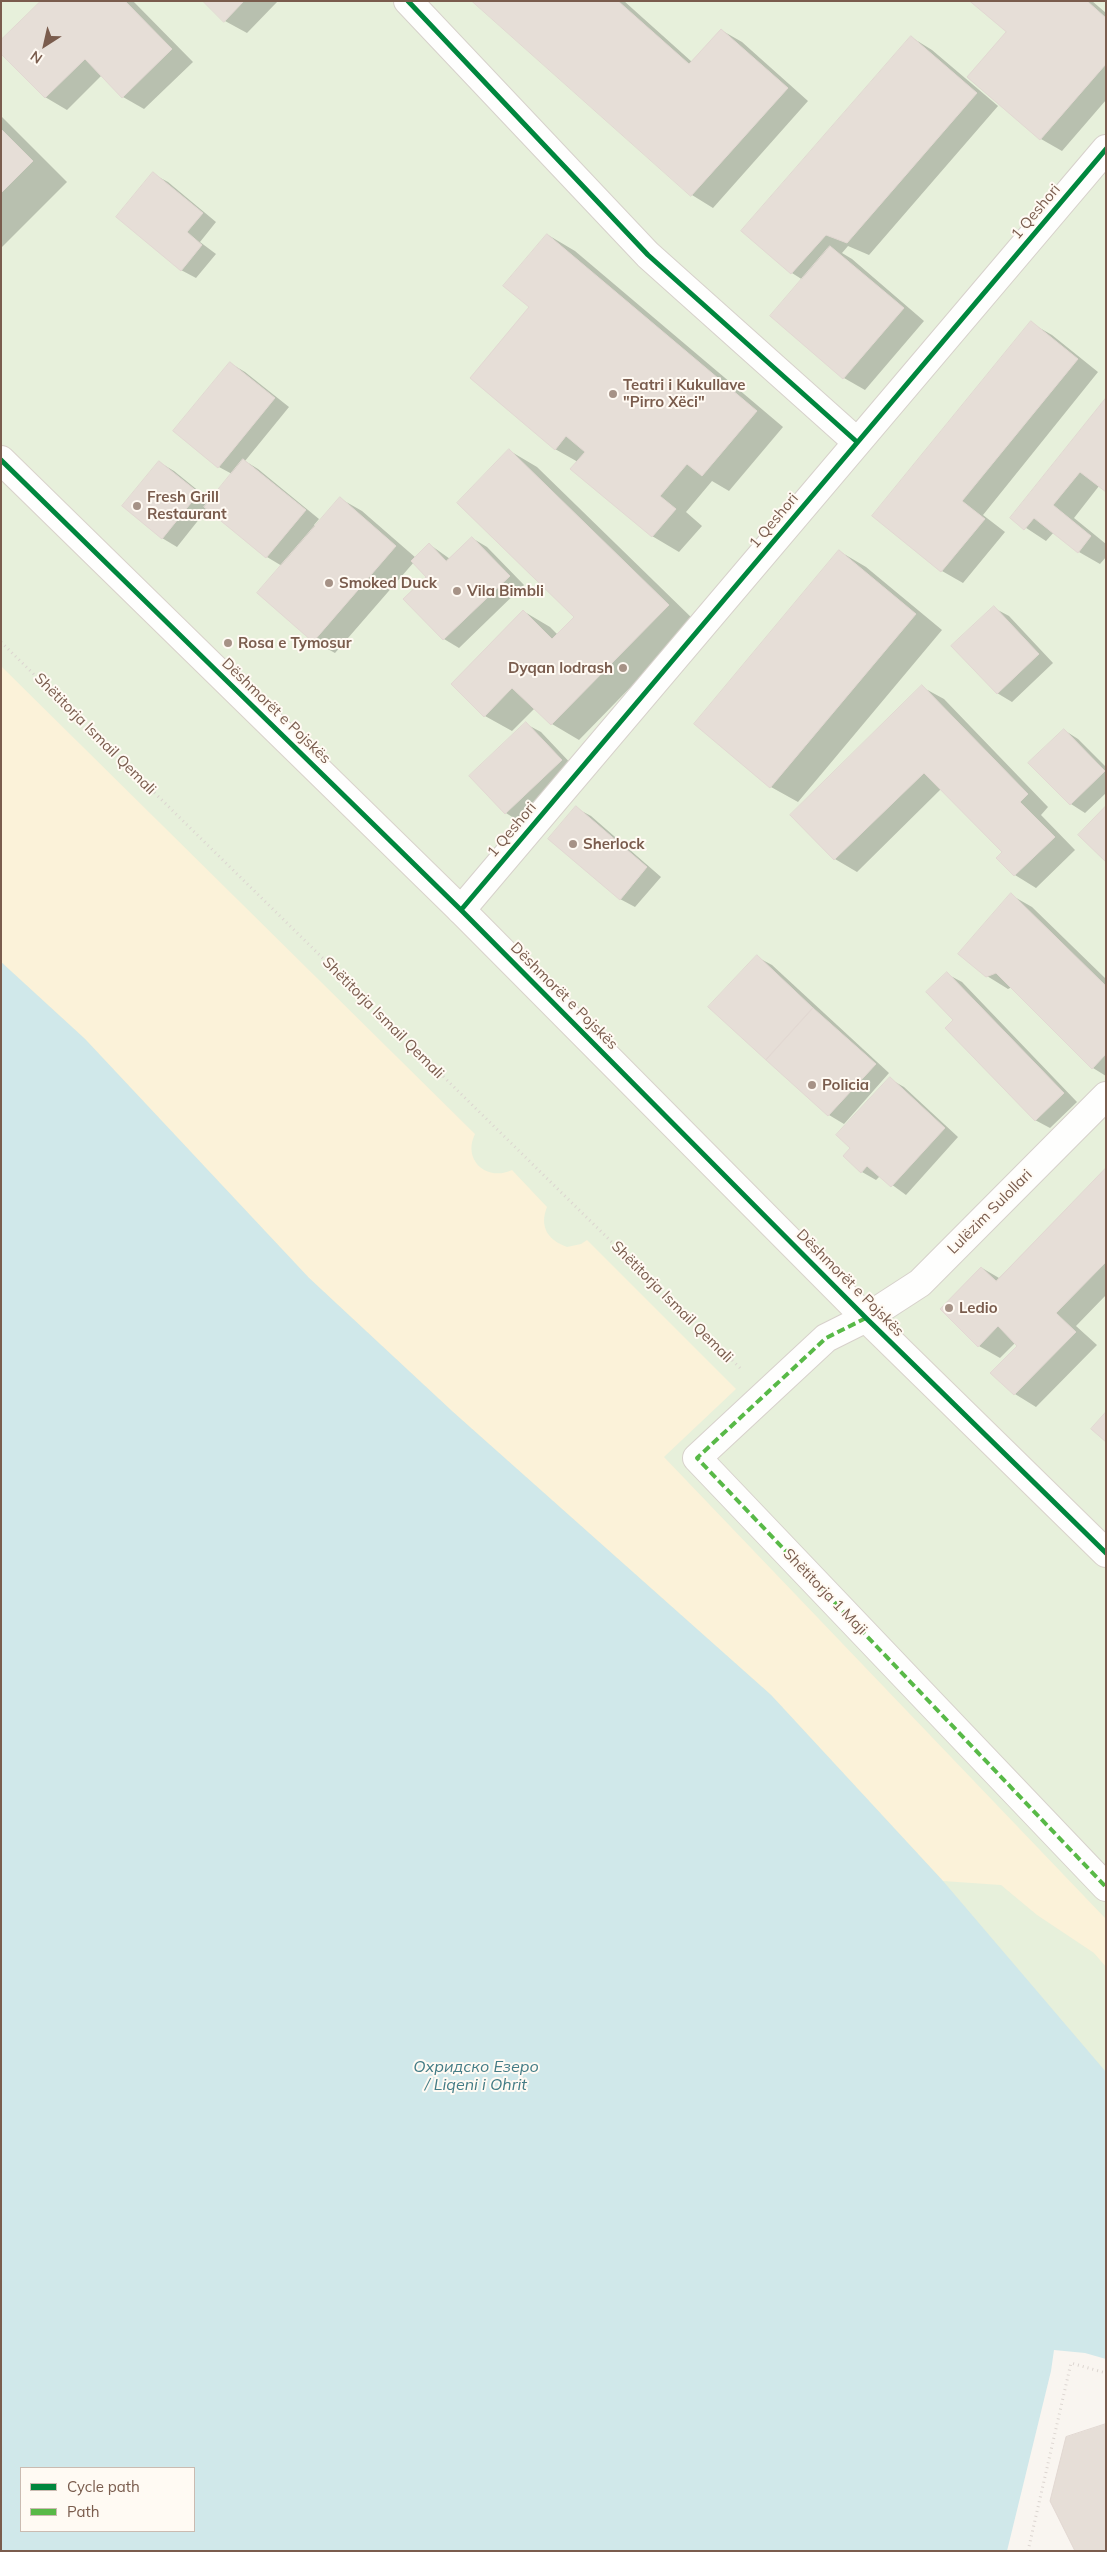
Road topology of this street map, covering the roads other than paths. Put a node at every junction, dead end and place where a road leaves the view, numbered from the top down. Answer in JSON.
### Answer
{"nodes":[{"id":1,"x":408,"y":1,"type":"edge"},
{"id":2,"x":1106,"y":149,"type":"edge"},
{"id":3,"x":857,"y":442,"type":"junction"},
{"id":4,"x":1,"y":460,"type":"edge"},
{"id":5,"x":461,"y":910,"type":"junction"},
{"id":6,"x":1106,"y":1096,"type":"edge"},
{"id":7,"x":866,"y":1318,"type":"junction"},
{"id":8,"x":1106,"y":1553,"type":"edge"},
{"id":9,"x":1106,"y":1886,"type":"edge"}],
"edges":[{"from":1,"to":3,"type":"street"},
{"from":2,"to":3,"type":"street","name":"1 Qeshori"},
{"from":3,"to":5,"type":"street","name":"1 Qeshori"},
{"from":4,"to":5,"type":"street","name":"Dëshmorët e Pojskës"},
{"from":5,"to":7,"type":"street","name":"Dëshmorët e Pojskës"},
{"from":6,"to":7,"type":"street","name":"Lulëzim Sulollari"},
{"from":7,"to":8,"type":"street","name":"Dëshmorët e Pojskës"},
{"from":7,"to":9,"type":"street","name":"Shëtitorja 1 Maji"}]}
